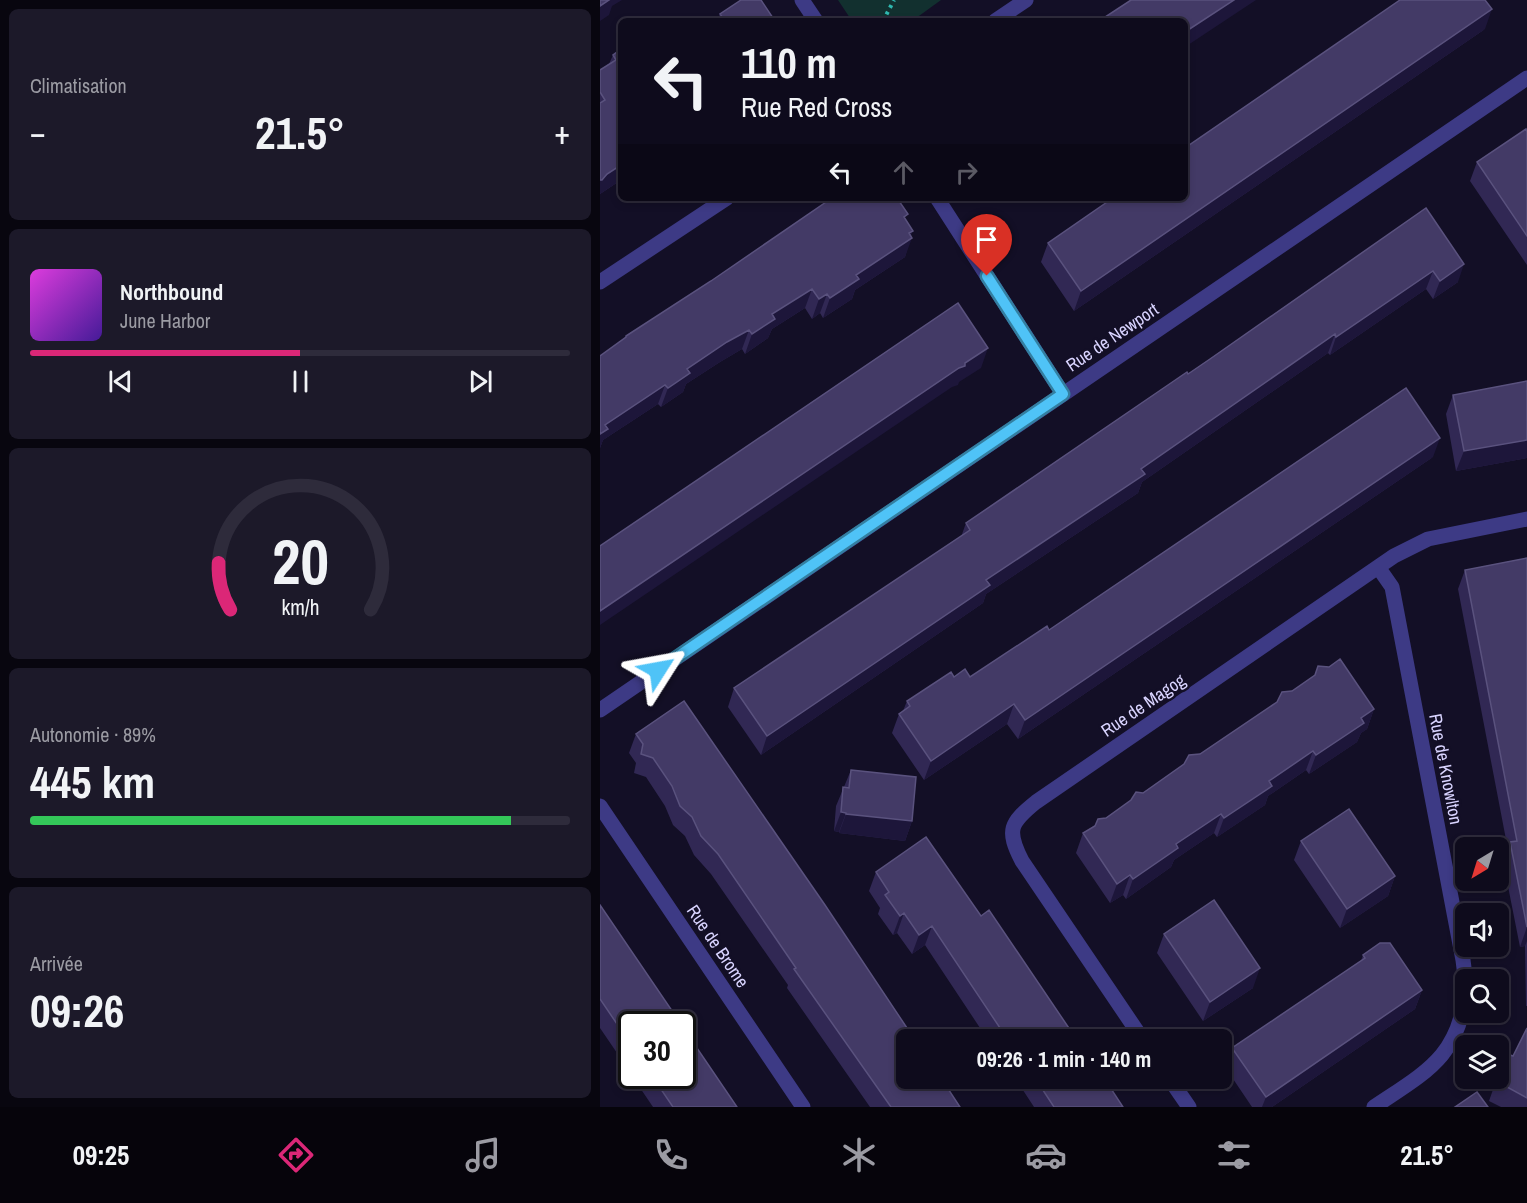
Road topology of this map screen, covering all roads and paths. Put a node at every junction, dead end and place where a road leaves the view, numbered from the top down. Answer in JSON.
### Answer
{"nodes":[{"id":1,"x":802,"y":0,"type":"edge"},
{"id":2,"x":894,"y":0,"type":"edge"},
{"id":3,"x":1026,"y":0,"type":"edge"},
{"id":4,"x":814,"y":18,"type":"edge"},
{"id":5,"x":885,"y":18,"type":"edge"},
{"id":6,"x":999,"y":18,"type":"edge"},
{"id":7,"x":1527,"y":78,"type":"edge"},
{"id":8,"x":722,"y":201,"type":"edge"},
{"id":9,"x":939,"y":201,"type":"edge"},
{"id":10,"x":600,"y":282,"type":"edge"},
{"id":11,"x":1063,"y":394,"type":"junction"},
{"id":12,"x":1527,"y":519,"type":"edge"},
{"id":13,"x":1378,"y":567,"type":"junction"},
{"id":14,"x":600,"y":710,"type":"edge"},
{"id":15,"x":600,"y":806,"type":"edge"},
{"id":16,"x":1464,"y":969,"type":"edge"},
{"id":17,"x":1460,"y":1023,"type":"edge"},
{"id":18,"x":1136,"y":1029,"type":"edge"},
{"id":19,"x":1177,"y":1089,"type":"edge"},
{"id":20,"x":803,"y":1107,"type":"edge"},
{"id":21,"x":1189,"y":1107,"type":"edge"},
{"id":22,"x":1374,"y":1107,"type":"edge"}],
"edges":[{"from":1,"to":4,"type":"street"},
{"from":2,"to":5,"type":"path"},
{"from":3,"to":6,"type":"street"},
{"from":7,"to":11,"type":"street","name":"Rue de Newport"},
{"from":8,"to":10,"type":"street"},
{"from":9,"to":11,"type":"street"},
{"from":11,"to":14,"type":"street","name":"Rue de Newport"},
{"from":12,"to":13,"type":"street","name":"Rue de Magog"},
{"from":13,"to":16,"type":"street","name":"Rue de Knowlton"},
{"from":13,"to":18,"type":"street","name":"Rue de Magog"},
{"from":15,"to":20,"type":"street","name":"Rue de Brome"},
{"from":17,"to":22,"type":"street","name":"Rue de Knowlton"},
{"from":19,"to":21,"type":"street"}]}
